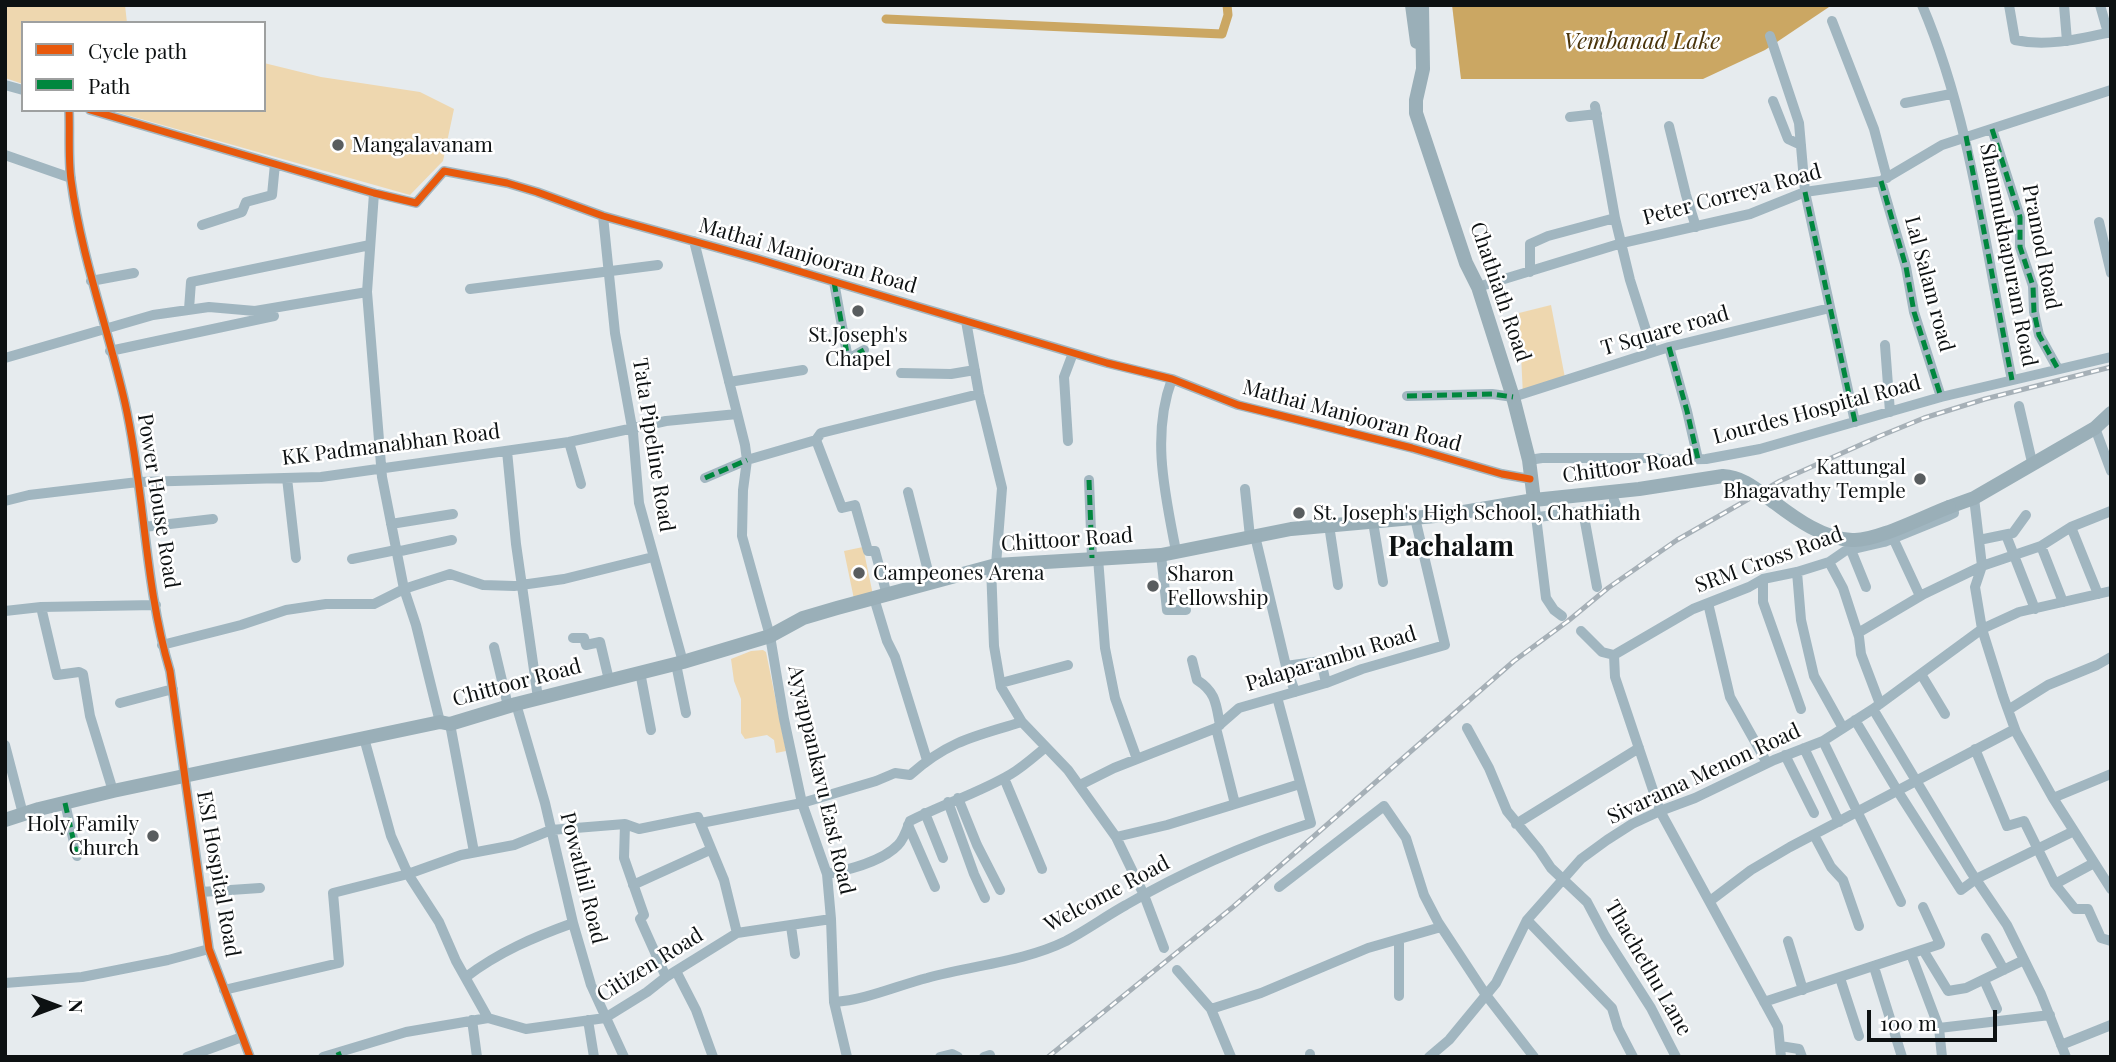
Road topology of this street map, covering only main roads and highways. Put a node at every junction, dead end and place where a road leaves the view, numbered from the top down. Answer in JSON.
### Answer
{"nodes":[{"id":1,"x":1412,"y":5,"type":"edge"},
{"id":2,"x":1422,"y":5,"type":"edge"},
{"id":3,"x":1422,"y":49,"type":"junction"},
{"id":4,"x":2111,"y":413,"type":"edge"},
{"id":5,"x":1534,"y":500,"type":"junction"},
{"id":6,"x":5,"y":820,"type":"edge"}],
"edges":[{"from":1,"to":3,"type":"main road"},
{"from":2,"to":3,"type":"main road"},
{"from":3,"to":5,"type":"main road","name":"Chathiath Road"},
{"from":4,"to":5,"type":"main road","name":"Chittoor Road","bridge":true},
{"from":5,"to":6,"type":"main road","name":"Chittoor Road"}]}
